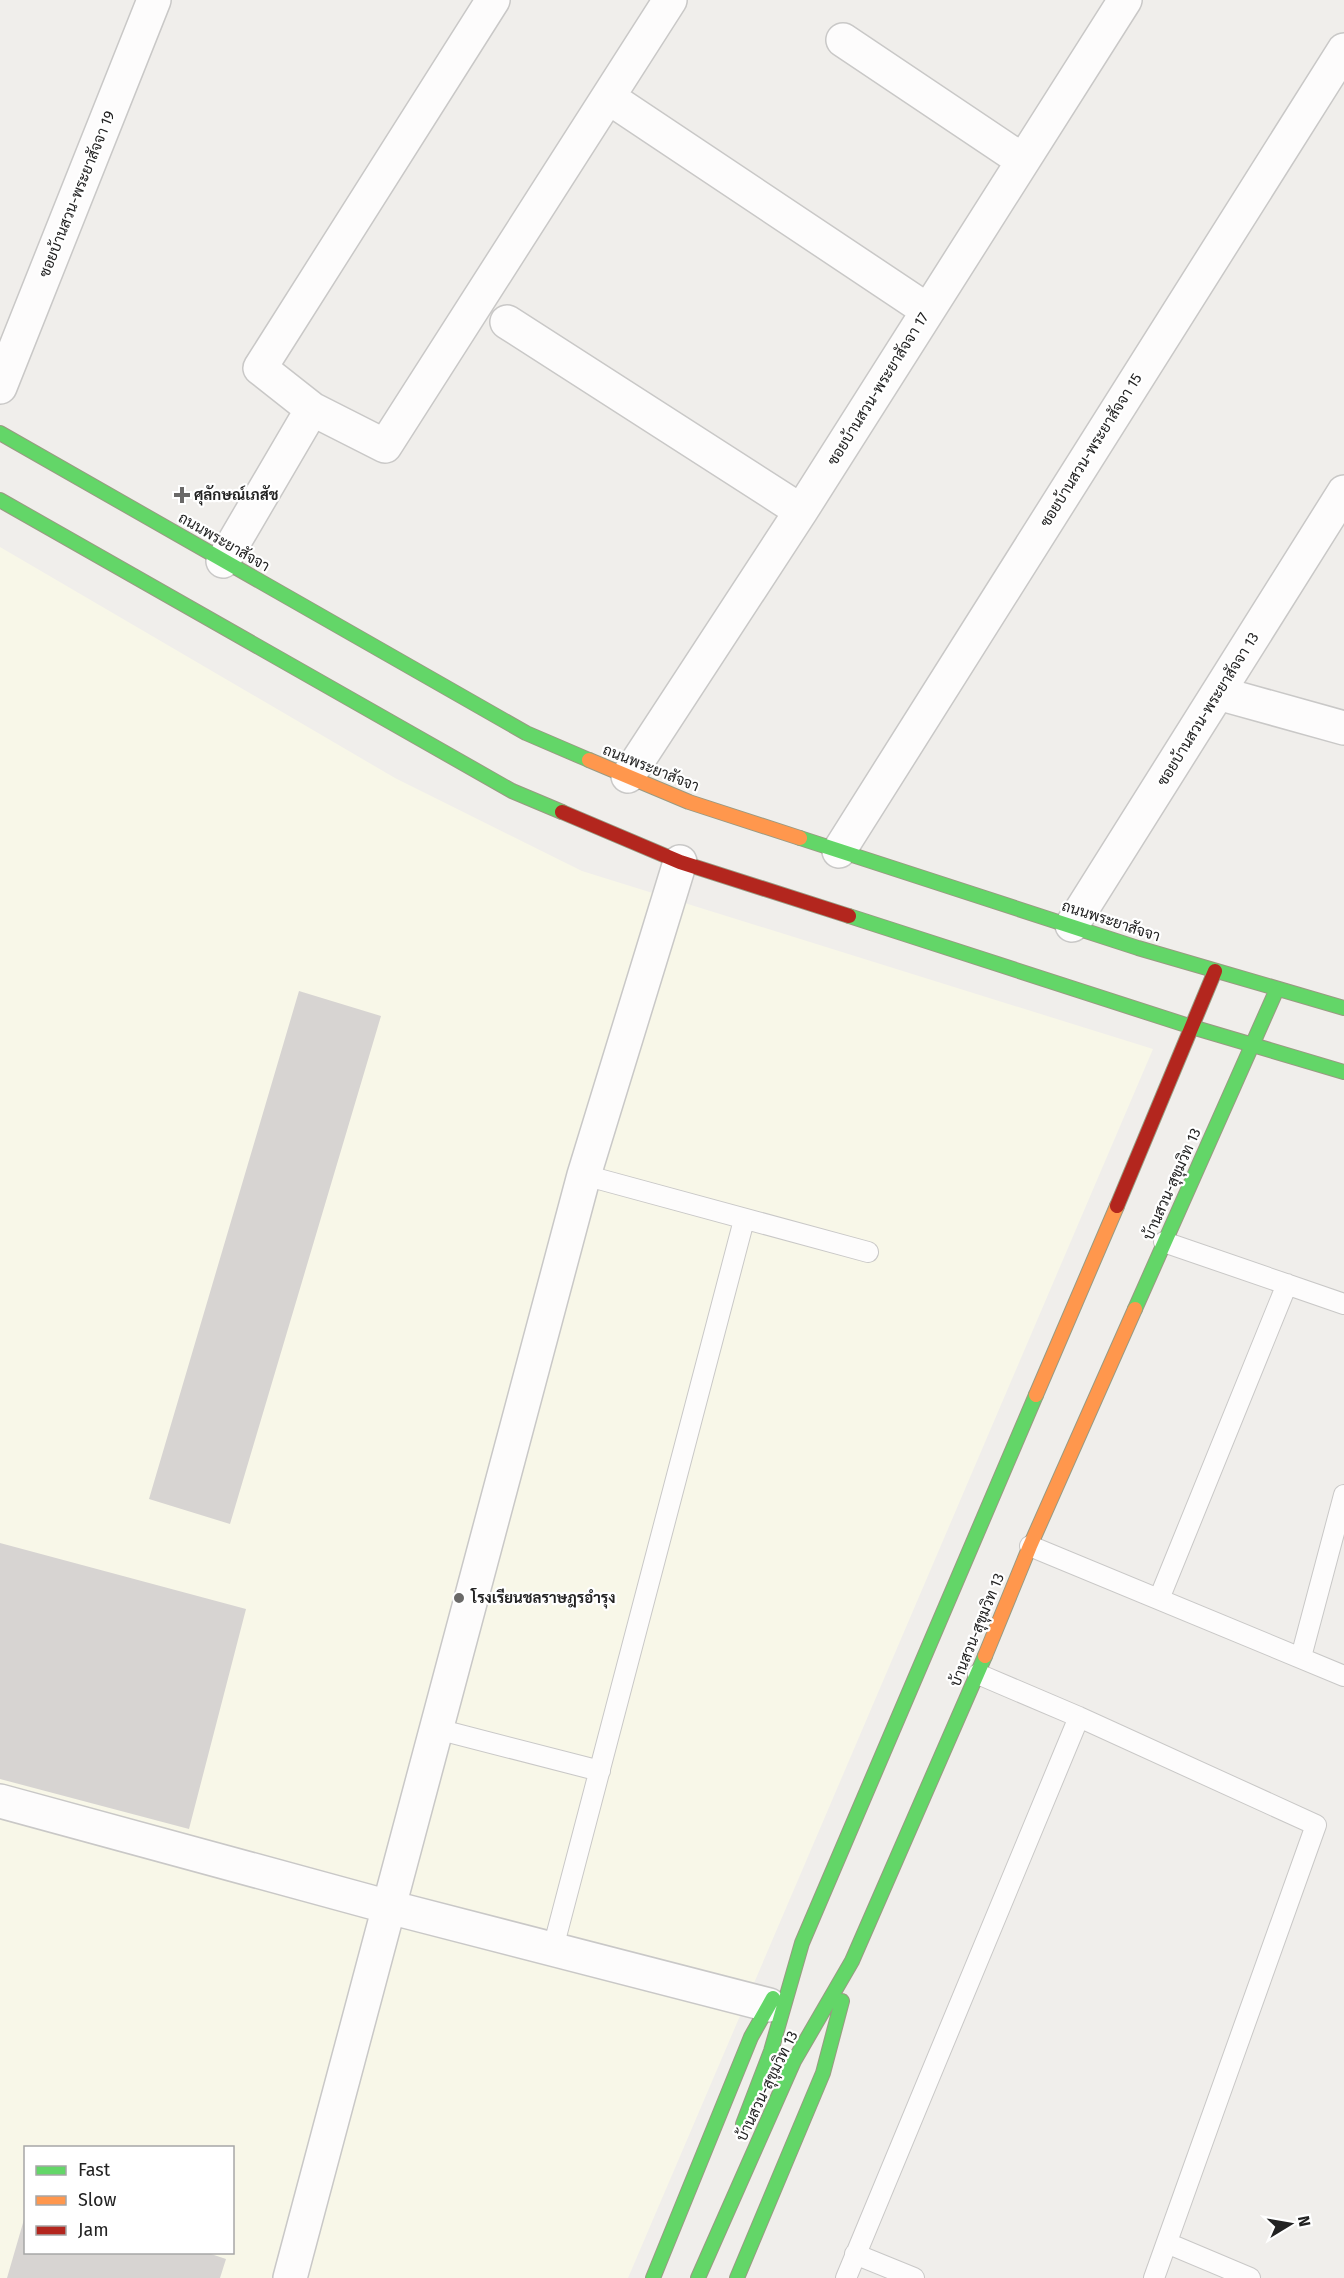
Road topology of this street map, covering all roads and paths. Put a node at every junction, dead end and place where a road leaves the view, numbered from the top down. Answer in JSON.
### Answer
{"nodes":[{"id":1,"x":154,"y":0,"type":"edge"},
{"id":2,"x":493,"y":0,"type":"edge"},
{"id":3,"x":670,"y":0,"type":"edge"},
{"id":4,"x":1125,"y":0,"type":"edge"},
{"id":5,"x":843,"y":40,"type":"dead end"},
{"id":6,"x":1344,"y":50,"type":"edge"},
{"id":7,"x":608,"y":97,"type":"junction"},
{"id":8,"x":1022,"y":160,"type":"junction"},
{"id":9,"x":927,"y":310,"type":"junction"},
{"id":10,"x":507,"y":322,"type":"dead end"},
{"id":11,"x":0,"y":387,"type":"edge"},
{"id":12,"x":312,"y":409,"type":"junction"},
{"id":13,"x":0,"y":433,"type":"edge"},
{"id":14,"x":1344,"y":492,"type":"edge"},
{"id":15,"x":0,"y":500,"type":"edge"},
{"id":16,"x":801,"y":511,"type":"junction"},
{"id":17,"x":223,"y":561,"type":"junction"},
{"id":18,"x":1218,"y":693,"type":"junction"},
{"id":19,"x":1344,"y":728,"type":"edge"},
{"id":20,"x":628,"y":776,"type":"junction"},
{"id":21,"x":839,"y":851,"type":"junction"},
{"id":22,"x":680,"y":862,"type":"junction"},
{"id":23,"x":1072,"y":926,"type":"junction"},
{"id":24,"x":1215,"y":971,"type":"junction"},
{"id":25,"x":1277,"y":989,"type":"junction"},
{"id":26,"x":1344,"y":1008,"type":"edge"},
{"id":27,"x":1192,"y":1027,"type":"junction"},
{"id":28,"x":1251,"y":1045,"type":"junction"},
{"id":29,"x":1344,"y":1072,"type":"edge"},
{"id":30,"x":584,"y":1175,"type":"junction"},
{"id":31,"x":744,"y":1220,"type":"junction"},
{"id":32,"x":1164,"y":1242,"type":"junction"},
{"id":33,"x":868,"y":1252,"type":"dead end"},
{"id":34,"x":1287,"y":1284,"type":"junction"},
{"id":35,"x":1344,"y":1304,"type":"edge"},
{"id":36,"x":1344,"y":1495,"type":"edge"},
{"id":37,"x":1030,"y":1546,"type":"junction"},
{"id":38,"x":1159,"y":1599,"type":"junction"},
{"id":39,"x":1301,"y":1657,"type":"junction"},
{"id":40,"x":978,"y":1674,"type":"junction"},
{"id":41,"x":1344,"y":1676,"type":"edge"},
{"id":42,"x":1079,"y":1717,"type":"junction"},
{"id":43,"x":437,"y":1729,"type":"junction"},
{"id":44,"x":600,"y":1771,"type":"junction"},
{"id":45,"x":0,"y":1801,"type":"edge"},
{"id":46,"x":389,"y":1907,"type":"junction"},
{"id":47,"x":802,"y":1943,"type":"junction"},
{"id":48,"x":553,"y":1948,"type":"junction"},
{"id":49,"x":852,"y":1961,"type":"junction"},
{"id":50,"x":769,"y":2005,"type":"junction"},
{"id":51,"x":738,"y":2137,"type":"dead end"},
{"id":52,"x":1167,"y":2243,"type":"junction"},
{"id":53,"x":855,"y":2254,"type":"junction"},
{"id":54,"x":290,"y":2278,"type":"edge"},
{"id":55,"x":653,"y":2278,"type":"edge"},
{"id":56,"x":698,"y":2278,"type":"edge"},
{"id":57,"x":737,"y":2278,"type":"edge"},
{"id":58,"x":846,"y":2278,"type":"edge"},
{"id":59,"x":914,"y":2278,"type":"edge"},
{"id":60,"x":1154,"y":2278,"type":"edge"},
{"id":61,"x":1250,"y":2278,"type":"edge"}],
"edges":[{"from":1,"to":11,"type":"street","name":"ซอยบ้านสวน-พระยาสัจจา 19"},
{"from":2,"to":12,"type":"street"},
{"from":3,"to":7,"type":"street"},
{"from":4,"to":8,"type":"street","name":"ซอยบ้านสวน-พระยาสัจจา 17"},
{"from":5,"to":8,"type":"street"},
{"from":6,"to":21,"type":"street","name":"ซอยบ้านสวน-พระยาสัจจา 15"},
{"from":7,"to":9,"type":"street"},
{"from":7,"to":12,"type":"street"},
{"from":8,"to":9,"type":"street","name":"ซอยบ้านสวน-พระยาสัจจา 17"},
{"from":9,"to":16,"type":"street","name":"ซอยบ้านสวน-พระยาสัจจา 17"},
{"from":10,"to":16,"type":"street"},
{"from":12,"to":17,"type":"street"},
{"from":13,"to":17,"type":"main road","name":"ถนนพระยาสัจจา"},
{"from":14,"to":18,"type":"street","name":"ซอยบ้านสวน-พระยาสัจจา 13"},
{"from":15,"to":22,"type":"main road"},
{"from":16,"to":20,"type":"street","name":"ซอยบ้านสวน-พระยาสัจจา 17"},
{"from":17,"to":20,"type":"main road","name":"ถนนพระยาสัจจา"},
{"from":18,"to":19,"type":"street"},
{"from":18,"to":23,"type":"street","name":"ซอยบ้านสวน-พระยาสัจจา 13"},
{"from":20,"to":21,"type":"main road","name":"ถนนพระยาสัจจา"},
{"from":21,"to":23,"type":"main road","name":"ถนนพระยาสัจจา"},
{"from":22,"to":27,"type":"main road"},
{"from":22,"to":30,"type":"street"},
{"from":23,"to":24,"type":"main road","name":"ถนนพระยาสัจจา"},
{"from":24,"to":25,"type":"main road","name":"ถนนพระยาสัจจา"},
{"from":24,"to":27,"type":"main road","name":"บ้านสวน-สุขุมวิท 13"},
{"from":25,"to":26,"type":"main road","name":"ถนนพระยาสัจจา"},
{"from":25,"to":28,"type":"main road","name":"บ้านสวน-สุขุมวิท 13"},
{"from":27,"to":28,"type":"main road"},
{"from":27,"to":47,"type":"main road","name":"บ้านสวน-สุขุมวิท 13"},
{"from":28,"to":29,"type":"main road"},
{"from":28,"to":32,"type":"main road","name":"บ้านสวน-สุขุมวิท 13"},
{"from":30,"to":31,"type":"lane"},
{"from":30,"to":43,"type":"street"},
{"from":31,"to":33,"type":"lane"},
{"from":31,"to":44,"type":"lane"},
{"from":32,"to":34,"type":"lane"},
{"from":32,"to":37,"type":"main road","name":"บ้านสวน-สุขุมวิท 13"},
{"from":34,"to":35,"type":"lane"},
{"from":34,"to":38,"type":"lane"},
{"from":36,"to":39,"type":"lane"},
{"from":37,"to":38,"type":"lane"},
{"from":37,"to":40,"type":"main road","name":"บ้านสวน-สุขุมวิท 13"},
{"from":38,"to":39,"type":"lane"},
{"from":39,"to":41,"type":"lane"},
{"from":40,"to":42,"type":"lane"},
{"from":40,"to":49,"type":"main road","name":"บ้านสวน-สุขุมวิท 13"},
{"from":42,"to":52,"type":"lane"},
{"from":42,"to":53,"type":"lane"},
{"from":43,"to":44,"type":"lane"},
{"from":43,"to":46,"type":"street"},
{"from":44,"to":48,"type":"lane"},
{"from":45,"to":46,"type":"street"},
{"from":46,"to":48,"type":"street"},
{"from":46,"to":54,"type":"street"},
{"from":47,"to":50,"type":"main road"},
{"from":47,"to":51,"type":"main road","name":"บ้านสวน-สุขุมวิท 13"},
{"from":48,"to":50,"type":"street"},
{"from":49,"to":56,"type":"main road","name":"บ้านสวน-สุขุมวิท 13"},
{"from":49,"to":57,"type":"main road"},
{"from":50,"to":55,"type":"main road"},
{"from":52,"to":60,"type":"lane"},
{"from":52,"to":61,"type":"lane"},
{"from":53,"to":58,"type":"lane"},
{"from":53,"to":59,"type":"lane"}]}
